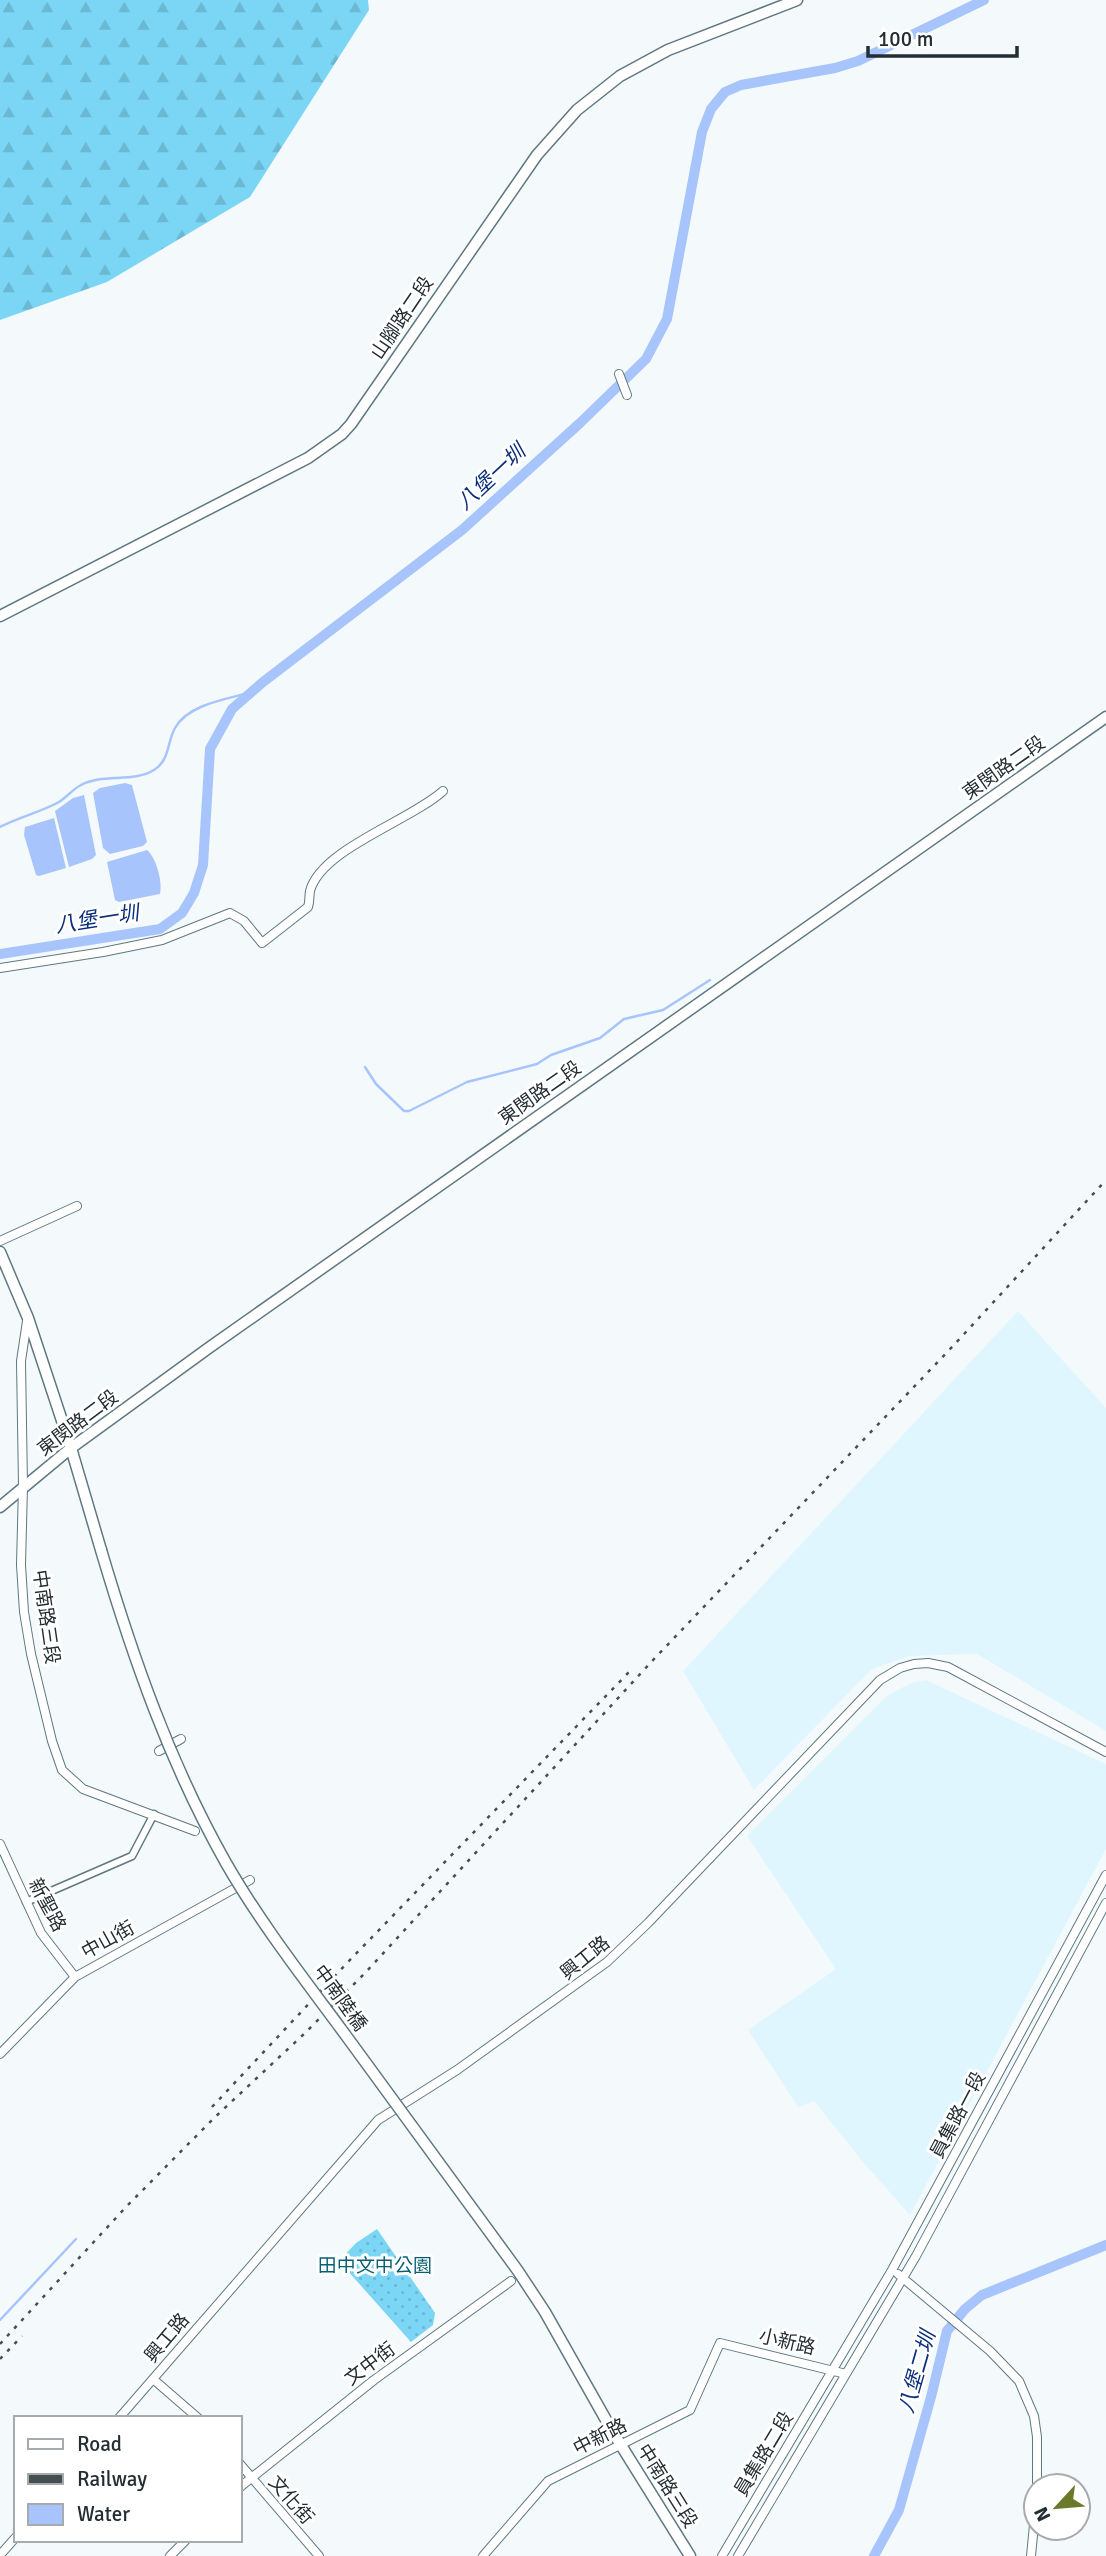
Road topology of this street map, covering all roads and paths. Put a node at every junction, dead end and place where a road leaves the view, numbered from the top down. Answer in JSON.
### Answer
{"nodes":[{"id":1,"x":797,"y":0,"type":"edge"},
{"id":2,"x":620,"y":374,"type":"dead end"},
{"id":3,"x":626,"y":395,"type":"dead end"},
{"id":4,"x":0,"y":616,"type":"edge"},
{"id":5,"x":1106,"y":717,"type":"edge"},
{"id":6,"x":443,"y":792,"type":"dead end"},
{"id":7,"x":0,"y":968,"type":"edge"},
{"id":8,"x":77,"y":1206,"type":"dead end"},
{"id":9,"x":0,"y":1241,"type":"edge"},
{"id":10,"x":0,"y":1252,"type":"edge"},
{"id":11,"x":28,"y":1318,"type":"junction"},
{"id":12,"x":71,"y":1448,"type":"junction"},
{"id":13,"x":23,"y":1486,"type":"junction"},
{"id":14,"x":0,"y":1507,"type":"edge"},
{"id":15,"x":181,"y":1739,"type":"dead end"},
{"id":16,"x":159,"y":1751,"type":"dead end"},
{"id":17,"x":1106,"y":1752,"type":"edge"},
{"id":18,"x":154,"y":1814,"type":"junction"},
{"id":19,"x":195,"y":1831,"type":"dead end"},
{"id":20,"x":0,"y":1844,"type":"edge"},
{"id":21,"x":1106,"y":1875,"type":"edge"},
{"id":22,"x":250,"y":1880,"type":"dead end"},
{"id":23,"x":26,"y":1902,"type":"junction"},
{"id":24,"x":1106,"y":1903,"type":"edge"},
{"id":25,"x":75,"y":1977,"type":"junction"},
{"id":26,"x":0,"y":2054,"type":"edge"},
{"id":27,"x":997,"y":2076,"type":"junction"},
{"id":28,"x":1009,"y":2082,"type":"junction"},
{"id":29,"x":892,"y":2270,"type":"junction"},
{"id":30,"x":902,"y":2277,"type":"junction"},
{"id":31,"x":511,"y":2281,"type":"dead end"},
{"id":32,"x":720,"y":2343,"type":"joint"},
{"id":33,"x":834,"y":2369,"type":"junction"},
{"id":34,"x":846,"y":2374,"type":"junction"},
{"id":35,"x":153,"y":2379,"type":"junction"},
{"id":36,"x":121,"y":2416,"type":"edge"},
{"id":37,"x":196,"y":2416,"type":"edge"},
{"id":38,"x":617,"y":2439,"type":"junction"},
{"id":39,"x":242,"y":2466,"type":"edge"},
{"id":40,"x":1037,"y":2472,"type":"edge"},
{"id":41,"x":250,"y":2476,"type":"junction"},
{"id":42,"x":242,"y":2485,"type":"edge"},
{"id":43,"x":14,"y":2539,"type":"edge"},
{"id":44,"x":184,"y":2542,"type":"edge"},
{"id":45,"x":0,"y":2555,"type":"edge"},
{"id":46,"x":170,"y":2556,"type":"edge"},
{"id":47,"x":319,"y":2556,"type":"edge"},
{"id":48,"x":483,"y":2556,"type":"edge"},
{"id":49,"x":690,"y":2556,"type":"edge"},
{"id":50,"x":722,"y":2556,"type":"edge"},
{"id":51,"x":738,"y":2556,"type":"edge"}],
"edges":[{"from":1,"to":4,"type":"main road","name":"山腳路二段"},
{"from":2,"to":3,"type":"street"},
{"from":5,"to":12,"type":"main road","name":"東閔路二段"},
{"from":6,"to":7,"type":"street"},
{"from":8,"to":9,"type":"street"},
{"from":10,"to":11,"type":"main road"},
{"from":11,"to":12,"type":"main road"},
{"from":11,"to":13,"type":"street","name":"中南路三段"},
{"from":12,"to":13,"type":"main road","name":"東閔路二段"},
{"from":12,"to":38,"type":"main road","name":"中南陸橋","bridge":true},
{"from":13,"to":14,"type":"main road","name":"東閔路二段"},
{"from":13,"to":18,"type":"street","name":"中南路三段"},
{"from":15,"to":16,"type":"street"},
{"from":17,"to":35,"type":"street","name":"興工路"},
{"from":18,"to":19,"type":"street","name":"中南路三段"},
{"from":18,"to":23,"type":"street"},
{"from":20,"to":23,"type":"street","name":"新聖路"},
{"from":21,"to":27,"type":"street","name":"員集路一段"},
{"from":22,"to":25,"type":"street","name":"中山街"},
{"from":23,"to":25,"type":"street","name":"新聖路"},
{"from":24,"to":28,"type":"street","name":"員集路一段"},
{"from":25,"to":26,"type":"street","name":"中山街"},
{"from":27,"to":28,"type":"street"},
{"from":27,"to":29,"type":"street","name":"員集路一段"},
{"from":28,"to":30,"type":"street","name":"員集路一段"},
{"from":29,"to":30,"type":"street"},
{"from":29,"to":33,"type":"street","name":"員集路一段"},
{"from":30,"to":34,"type":"street","name":"員集路一段"},
{"from":30,"to":40,"type":"street"},
{"from":31,"to":41,"type":"street","name":"文中街"},
{"from":32,"to":33,"type":"street","name":"小新路"},
{"from":32,"to":38,"type":"street","name":"中新路"},
{"from":33,"to":34,"type":"street","name":"小新路"},
{"from":33,"to":50,"type":"street","name":"員集路二段"},
{"from":34,"to":51,"type":"street","name":"員集路二段"},
{"from":35,"to":36,"type":"street","name":"興工路"},
{"from":35,"to":37,"type":"street"},
{"from":38,"to":48,"type":"street","name":"中新路"},
{"from":38,"to":49,"type":"main road","name":"中南路三段"},
{"from":39,"to":41,"type":"street","name":"文化街"},
{"from":41,"to":42,"type":"street","name":"文中街"},
{"from":41,"to":47,"type":"street","name":"文化街"},
{"from":43,"to":45,"type":"street"},
{"from":44,"to":46,"type":"street"}]}
